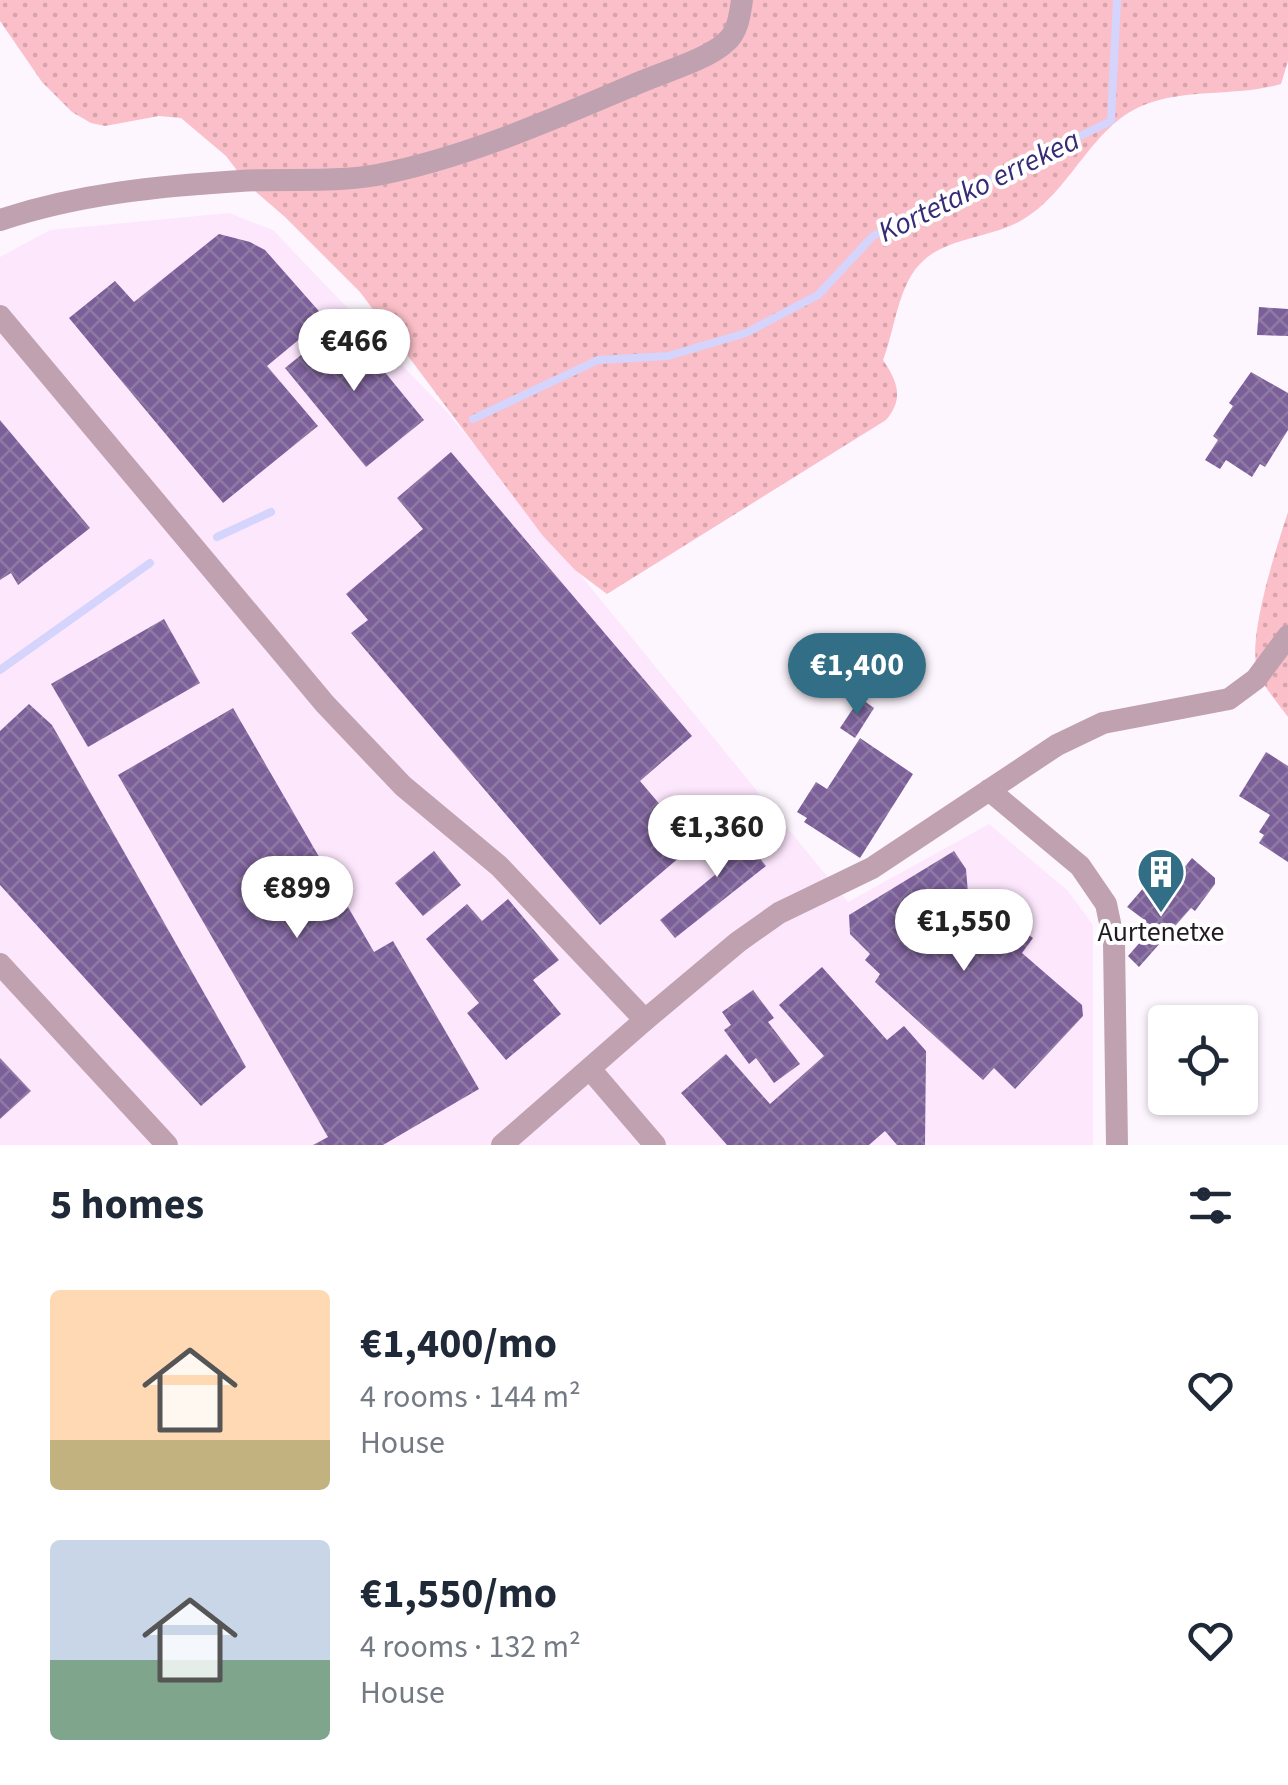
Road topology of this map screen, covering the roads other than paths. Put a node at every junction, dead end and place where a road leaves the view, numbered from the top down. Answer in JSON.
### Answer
{"nodes":[{"id":1,"x":742,"y":0,"type":"edge"},
{"id":2,"x":0,"y":220,"type":"edge"},
{"id":3,"x":0,"y":316,"type":"edge"},
{"id":4,"x":1288,"y":636,"type":"edge"},
{"id":5,"x":989,"y":790,"type":"junction"},
{"id":6,"x":0,"y":964,"type":"edge"},
{"id":7,"x":644,"y":1020,"type":"junction"},
{"id":8,"x":590,"y":1069,"type":"junction"},
{"id":9,"x":167,"y":1145,"type":"edge"},
{"id":10,"x":502,"y":1145,"type":"edge"},
{"id":11,"x":655,"y":1145,"type":"edge"},
{"id":12,"x":1117,"y":1145,"type":"edge"}],
"edges":[{"from":1,"to":2,"type":"street"},
{"from":3,"to":7,"type":"street"},
{"from":4,"to":5,"type":"street"},
{"from":5,"to":7,"type":"street"},
{"from":5,"to":12,"type":"street"},
{"from":6,"to":9,"type":"street"},
{"from":7,"to":8,"type":"street"},
{"from":8,"to":10,"type":"street"},
{"from":8,"to":11,"type":"street"}]}
